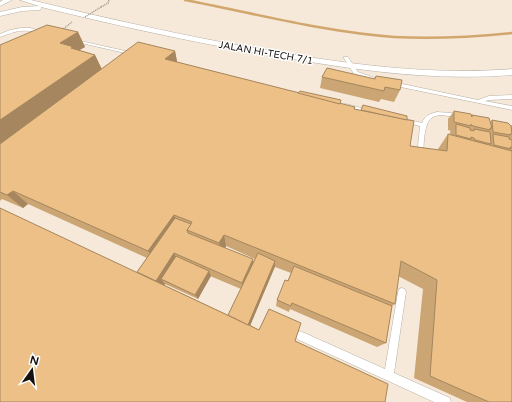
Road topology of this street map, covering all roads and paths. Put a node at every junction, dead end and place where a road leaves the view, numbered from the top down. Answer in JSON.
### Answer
{"nodes":[{"id":1,"x":9,"y":0,"type":"edge"},
{"id":2,"x":22,"y":0,"type":"edge"},
{"id":3,"x":48,"y":0,"type":"edge"},
{"id":4,"x":109,"y":0,"type":"edge"},
{"id":5,"x":0,"y":4,"type":"edge"},
{"id":6,"x":79,"y":6,"type":"dead end"},
{"id":7,"x":0,"y":10,"type":"edge"},
{"id":8,"x":0,"y":14,"type":"edge"},
{"id":9,"x":85,"y":15,"type":"junction"},
{"id":10,"x":74,"y":20,"type":"dead end"},
{"id":11,"x":36,"y":31,"type":"junction"},
{"id":12,"x":30,"y":34,"type":"edge"},
{"id":13,"x":52,"y":35,"type":"joint"},
{"id":14,"x":0,"y":36,"type":"edge"},
{"id":15,"x":71,"y":39,"type":"edge"},
{"id":16,"x":132,"y":53,"type":"junction"},
{"id":17,"x":139,"y":55,"type":"edge"},
{"id":18,"x":125,"y":58,"type":"edge"},
{"id":19,"x":346,"y":58,"type":"junction"},
{"id":20,"x":512,"y":64,"type":"edge"},
{"id":21,"x":353,"y":67,"type":"junction"},
{"id":22,"x":512,"y":72,"type":"edge"},
{"id":23,"x":377,"y":80,"type":"edge"},
{"id":24,"x":390,"y":83,"type":"edge"},
{"id":25,"x":512,"y":97,"type":"edge"},
{"id":26,"x":479,"y":101,"type":"junction"},
{"id":27,"x":339,"y":104,"type":"edge"},
{"id":28,"x":512,"y":108,"type":"edge"},
{"id":29,"x":377,"y":114,"type":"edge"},
{"id":30,"x":467,"y":118,"type":"edge"},
{"id":31,"x":400,"y":119,"type":"edge"},
{"id":32,"x":423,"y":125,"type":"junction"},
{"id":33,"x":420,"y":159,"type":"edge"},
{"id":34,"x":402,"y":292,"type":"dead end"},
{"id":35,"x":300,"y":336,"type":"edge"},
{"id":36,"x":389,"y":375,"type":"junction"},
{"id":37,"x":446,"y":402,"type":"edge"}],
"edges":[{"from":1,"to":5,"type":"street"},
{"from":2,"to":7,"type":"street"},
{"from":2,"to":9,"type":"street","name":"JALAN HI-TECH 7/1"},
{"from":3,"to":9,"type":"street","name":"JALAN HI-TECH 7/1"},
{"from":4,"to":9,"type":"path","bridge":true},
{"from":6,"to":9,"type":"street"},
{"from":8,"to":9,"type":"street"},
{"from":9,"to":19,"type":"street","name":"JALAN HI-TECH 7/1"},
{"from":9,"to":21,"type":"street","name":"JALAN HI-TECH 7/1"},
{"from":10,"to":13,"type":"path"},
{"from":11,"to":12,"type":"lane"},
{"from":11,"to":13,"type":"lane"},
{"from":11,"to":14,"type":"lane"},
{"from":15,"to":16,"type":"lane"},
{"from":16,"to":17,"type":"lane"},
{"from":16,"to":18,"type":"lane"},
{"from":19,"to":20,"type":"street","name":"JALAN HI-TECH 7/1"},
{"from":19,"to":21,"type":"lane"},
{"from":21,"to":22,"type":"street","name":"JALAN HI-TECH 7/1"},
{"from":21,"to":23,"type":"lane"},
{"from":24,"to":26,"type":"lane"},
{"from":25,"to":26,"type":"lane"},
{"from":26,"to":28,"type":"lane"},
{"from":27,"to":29,"type":"lane"},
{"from":30,"to":32,"type":"lane"},
{"from":31,"to":32,"type":"lane"},
{"from":32,"to":33,"type":"lane"},
{"from":34,"to":36,"type":"lane"},
{"from":35,"to":36,"type":"lane"},
{"from":36,"to":37,"type":"lane"}]}
